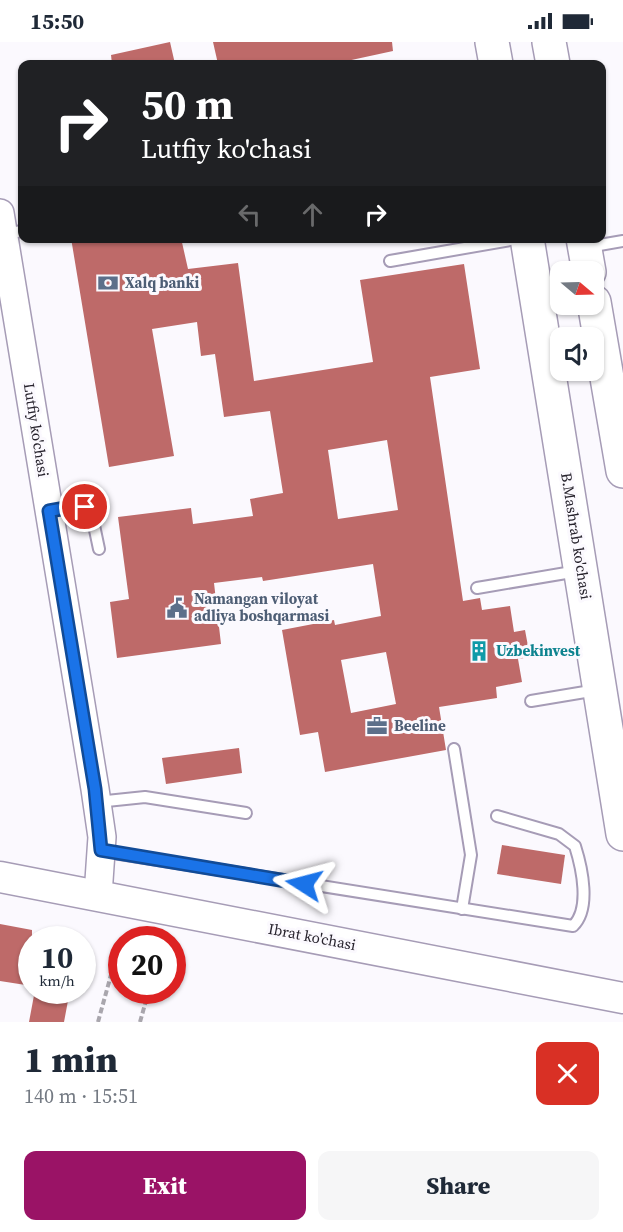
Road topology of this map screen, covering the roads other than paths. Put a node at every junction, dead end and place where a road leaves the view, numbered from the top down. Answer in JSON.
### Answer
{"nodes":[{"id":1,"x":492,"y":42,"type":"edge"},
{"id":2,"x":549,"y":42,"type":"edge"},
{"id":3,"x":495,"y":60,"type":"edge"},
{"id":4,"x":552,"y":60,"type":"edge"},
{"id":5,"x":9,"y":226,"type":"edge"},
{"id":6,"x":623,"y":241,"type":"edge"},
{"id":7,"x":495,"y":243,"type":"edge"},
{"id":8,"x":525,"y":243,"type":"edge"},
{"id":9,"x":586,"y":252,"type":"edge"},
{"id":10,"x":390,"y":261,"type":"dead end"},
{"id":11,"x":596,"y":315,"type":"edge"},
{"id":12,"x":623,"y":471,"type":"edge"},
{"id":13,"x":49,"y":511,"type":"junction"},
{"id":14,"x":99,"y":549,"type":"dead end"},
{"id":15,"x":581,"y":571,"type":"junction"},
{"id":16,"x":477,"y":588,"type":"dead end"},
{"id":17,"x":600,"y":690,"type":"junction"},
{"id":18,"x":531,"y":701,"type":"dead end"},
{"id":19,"x":454,"y":749,"type":"dead end"},
{"id":20,"x":97,"y":802,"type":"junction"},
{"id":21,"x":246,"y":813,"type":"dead end"},
{"id":22,"x":497,"y":816,"type":"dead end"},
{"id":23,"x":623,"y":834,"type":"edge"},
{"id":24,"x":101,"y":850,"type":"junction"},
{"id":25,"x":0,"y":877,"type":"edge"},
{"id":26,"x":99,"y":895,"type":"junction"},
{"id":27,"x":462,"y":909,"type":"junction"},
{"id":28,"x":623,"y":998,"type":"edge"}],
"edges":[{"from":1,"to":3,"type":"main road"},
{"from":2,"to":4,"type":"main road"},
{"from":5,"to":13,"type":"street","name":"Lutfiy ko'chasi"},
{"from":6,"to":9,"type":"lane"},
{"from":7,"to":10,"type":"lane"},
{"from":8,"to":15,"type":"main road","name":"B.Mashrab ko'chasi"},
{"from":11,"to":12,"type":"main road"},
{"from":13,"to":14,"type":"lane"},
{"from":13,"to":20,"type":"street","name":"Lutfiy ko'chasi"},
{"from":15,"to":16,"type":"lane"},
{"from":15,"to":17,"type":"main road","name":"B.Mashrab ko'chasi"},
{"from":17,"to":18,"type":"lane"},
{"from":17,"to":23,"type":"main road","name":"B.Mashrab ko'chasi"},
{"from":19,"to":27,"type":"lane"},
{"from":20,"to":21,"type":"lane"},
{"from":20,"to":24,"type":"street","name":"Lutfiy ko'chasi"},
{"from":22,"to":27,"type":"lane"},
{"from":24,"to":26,"type":"street","name":"Lutfiy ko'chasi"},
{"from":24,"to":27,"type":"lane"},
{"from":25,"to":26,"type":"main road","name":"Ibrat ko'chasi"},
{"from":26,"to":28,"type":"main road","name":"Ibrat ko'chasi"}]}
